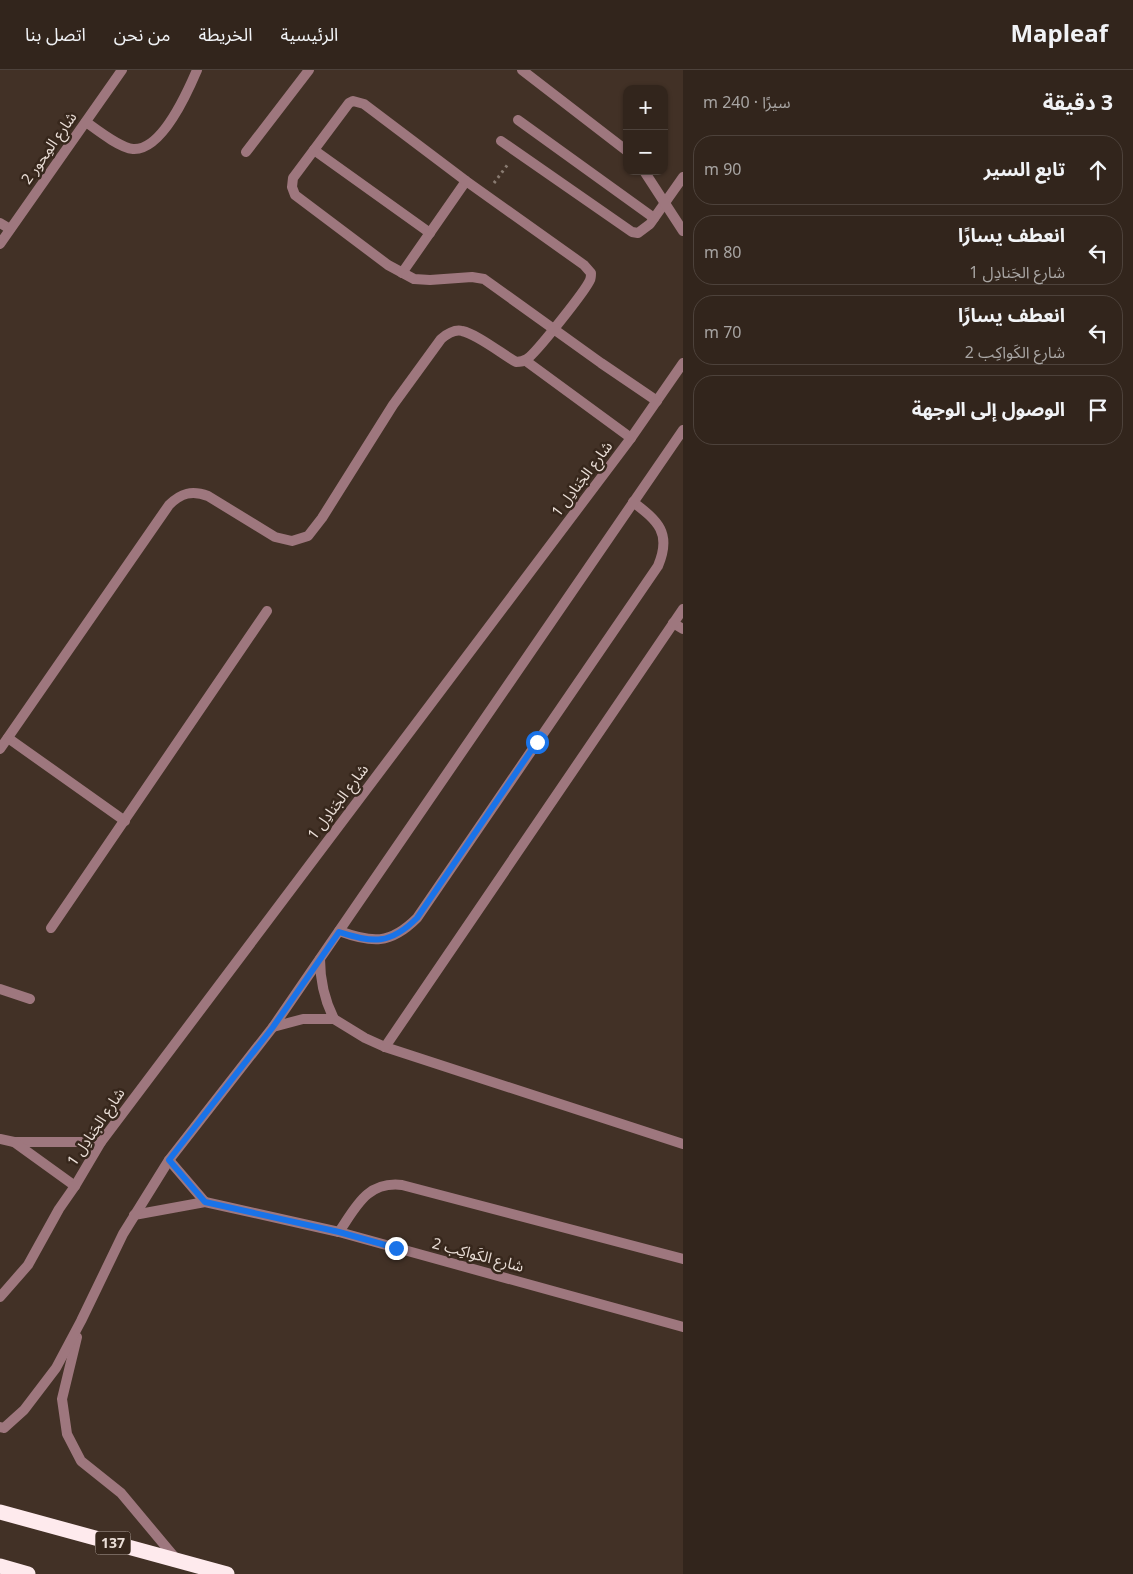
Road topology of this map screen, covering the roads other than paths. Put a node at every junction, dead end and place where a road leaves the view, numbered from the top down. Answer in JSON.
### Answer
{"nodes":[{"id":1,"x":122,"y":70,"type":"edge"},
{"id":2,"x":197,"y":70,"type":"edge"},
{"id":3,"x":309,"y":70,"type":"edge"},
{"id":4,"x":522,"y":70,"type":"edge"},
{"id":5,"x":518,"y":120,"type":"dead end"},
{"id":6,"x":86,"y":122,"type":"junction"},
{"id":7,"x":501,"y":141,"type":"dead end"},
{"id":8,"x":623,"y":148,"type":"edge"},
{"id":9,"x":314,"y":150,"type":"junction"},
{"id":10,"x":246,"y":152,"type":"dead end"},
{"id":11,"x":647,"y":175,"type":"edge"},
{"id":12,"x":683,"y":177,"type":"edge"},
{"id":13,"x":466,"y":181,"type":"junction"},
{"id":14,"x":665,"y":203,"type":"junction"},
{"id":15,"x":654,"y":218,"type":"junction"},
{"id":16,"x":0,"y":223,"type":"edge"},
{"id":17,"x":10,"y":230,"type":"junction"},
{"id":18,"x":683,"y":231,"type":"edge"},
{"id":19,"x":430,"y":233,"type":"junction"},
{"id":20,"x":0,"y":244,"type":"edge"},
{"id":21,"x":402,"y":273,"type":"junction"},
{"id":22,"x":553,"y":329,"type":"junction"},
{"id":23,"x":526,"y":361,"type":"junction"},
{"id":24,"x":683,"y":363,"type":"edge"},
{"id":25,"x":657,"y":401,"type":"junction"},
{"id":26,"x":683,"y":430,"type":"edge"},
{"id":27,"x":632,"y":438,"type":"junction"},
{"id":28,"x":633,"y":502,"type":"junction"},
{"id":29,"x":683,"y":609,"type":"edge"},
{"id":30,"x":267,"y":611,"type":"dead end"},
{"id":31,"x":673,"y":623,"type":"junction"},
{"id":32,"x":683,"y":629,"type":"edge"},
{"id":33,"x":8,"y":738,"type":"junction"},
{"id":34,"x":0,"y":749,"type":"edge"},
{"id":35,"x":124,"y":820,"type":"junction"},
{"id":36,"x":51,"y":928,"type":"dead end"},
{"id":37,"x":339,"y":932,"type":"junction"},
{"id":38,"x":320,"y":959,"type":"junction"},
{"id":39,"x":0,"y":989,"type":"edge"},
{"id":40,"x":30,"y":999,"type":"dead end"},
{"id":41,"x":334,"y":1019,"type":"junction"},
{"id":42,"x":273,"y":1027,"type":"junction"},
{"id":43,"x":385,"y":1047,"type":"junction"},
{"id":44,"x":0,"y":1139,"type":"edge"},
{"id":45,"x":14,"y":1142,"type":"junction"},
{"id":46,"x":101,"y":1142,"type":"junction"},
{"id":47,"x":683,"y":1144,"type":"edge"},
{"id":48,"x":169,"y":1160,"type":"junction"},
{"id":49,"x":75,"y":1186,"type":"junction"},
{"id":50,"x":205,"y":1202,"type":"junction"},
{"id":51,"x":134,"y":1215,"type":"junction"},
{"id":52,"x":339,"y":1232,"type":"junction"},
{"id":53,"x":683,"y":1259,"type":"edge"},
{"id":54,"x":28,"y":1265,"type":"junction"},
{"id":55,"x":0,"y":1289,"type":"edge"},
{"id":56,"x":0,"y":1297,"type":"edge"},
{"id":57,"x":82,"y":1321,"type":"junction"},
{"id":58,"x":683,"y":1327,"type":"edge"},
{"id":59,"x":0,"y":1426,"type":"edge"},
{"id":60,"x":0,"y":1512,"type":"edge"},
{"id":61,"x":178,"y":1561,"type":"junction"},
{"id":62,"x":0,"y":1566,"type":"edge"},
{"id":63,"x":28,"y":1574,"type":"edge"},
{"id":64,"x":226,"y":1574,"type":"edge"}],
"edges":[{"from":1,"to":6,"type":"street","name":"شارع المِحور 2"},
{"from":2,"to":6,"type":"street"},
{"from":3,"to":10,"type":"street"},
{"from":4,"to":8,"type":"street"},
{"from":5,"to":15,"type":"street"},
{"from":6,"to":17,"type":"street","name":"شارع المِحور 2"},
{"from":7,"to":15,"type":"street"},
{"from":9,"to":13,"type":"street"},
{"from":9,"to":19,"type":"street"},
{"from":9,"to":21,"type":"street"},
{"from":11,"to":14,"type":"street"},
{"from":12,"to":14,"type":"street"},
{"from":13,"to":19,"type":"street"},
{"from":13,"to":22,"type":"street"},
{"from":14,"to":15,"type":"street"},
{"from":14,"to":18,"type":"street"},
{"from":16,"to":17,"type":"street"},
{"from":17,"to":20,"type":"street","name":"شارع المِحور 2"},
{"from":19,"to":21,"type":"street"},
{"from":21,"to":22,"type":"street"},
{"from":22,"to":23,"type":"street"},
{"from":22,"to":25,"type":"street"},
{"from":23,"to":27,"type":"street"},
{"from":23,"to":33,"type":"street"},
{"from":24,"to":25,"type":"street","name":"شارع الجَنادِل 1"},
{"from":25,"to":27,"type":"street","name":"شارع الجَنادِل 1"},
{"from":26,"to":28,"type":"street"},
{"from":27,"to":46,"type":"street","name":"شارع الجَنادِل 1"},
{"from":28,"to":37,"type":"street"},
{"from":28,"to":37,"type":"street"},
{"from":29,"to":31,"type":"street"},
{"from":30,"to":35,"type":"street"},
{"from":31,"to":32,"type":"street"},
{"from":31,"to":43,"type":"street"},
{"from":33,"to":34,"type":"street"},
{"from":33,"to":35,"type":"street"},
{"from":35,"to":36,"type":"street"},
{"from":37,"to":38,"type":"street"},
{"from":38,"to":41,"type":"street"},
{"from":38,"to":42,"type":"street"},
{"from":39,"to":40,"type":"street"},
{"from":41,"to":42,"type":"street"},
{"from":41,"to":43,"type":"street"},
{"from":42,"to":48,"type":"street"},
{"from":43,"to":47,"type":"street"},
{"from":44,"to":45,"type":"street"},
{"from":45,"to":46,"type":"street"},
{"from":45,"to":49,"type":"street"},
{"from":46,"to":49,"type":"street","name":"شارع الجَنادِل 1"},
{"from":48,"to":50,"type":"street"},
{"from":48,"to":51,"type":"street"},
{"from":49,"to":54,"type":"street","name":"شارع الجَنادِل 1"},
{"from":50,"to":51,"type":"street","name":"شارع الكَواكِب 2"},
{"from":50,"to":52,"type":"street","name":"شارع الكَواكِب 2"},
{"from":51,"to":57,"type":"street"},
{"from":52,"to":53,"type":"street"},
{"from":52,"to":58,"type":"street","name":"شارع الكَواكِب 2"},
{"from":54,"to":55,"type":"street","name":"شارع الجَنادِل 1"},
{"from":54,"to":56,"type":"street","name":"شارع الجَنادِل 1"},
{"from":57,"to":59,"type":"street"},
{"from":57,"to":61,"type":"street"},
{"from":60,"to":61,"type":"highway","number":"137"},
{"from":61,"to":64,"type":"highway","number":"137"},
{"from":62,"to":63,"type":"highway"}]}
